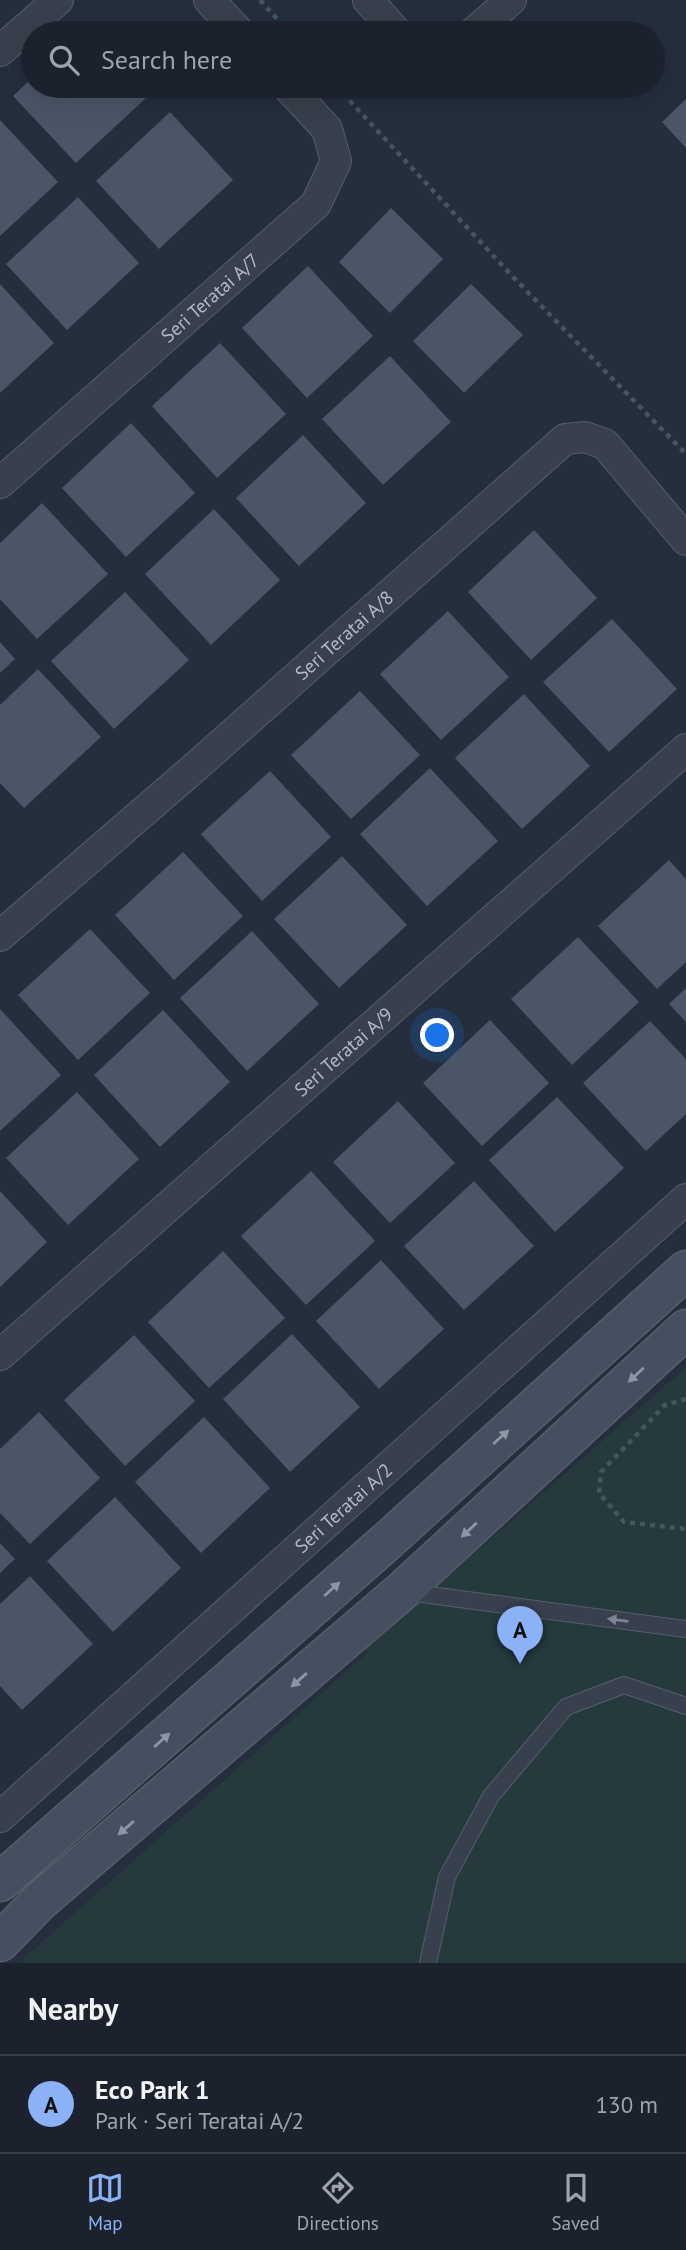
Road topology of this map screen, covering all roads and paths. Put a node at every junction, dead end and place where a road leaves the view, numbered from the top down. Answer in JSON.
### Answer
{"nodes":[{"id":1,"x":58,"y":0,"type":"edge"},
{"id":2,"x":209,"y":0,"type":"edge"},
{"id":3,"x":260,"y":0,"type":"edge"},
{"id":4,"x":368,"y":0,"type":"edge"},
{"id":5,"x":511,"y":0,"type":"edge"},
{"id":6,"x":34,"y":21,"type":"edge"},
{"id":7,"x":229,"y":21,"type":"edge"},
{"id":8,"x":279,"y":21,"type":"edge"},
{"id":9,"x":386,"y":21,"type":"edge"},
{"id":10,"x":487,"y":21,"type":"edge"},
{"id":11,"x":21,"y":33,"type":"edge"},
{"id":12,"x":0,"y":51,"type":"edge"},
{"id":13,"x":298,"y":98,"type":"edge"},
{"id":14,"x":347,"y":98,"type":"edge"},
{"id":15,"x":686,"y":454,"type":"edge"},
{"id":16,"x":0,"y":483,"type":"edge"},
{"id":17,"x":684,"y":538,"type":"edge"},
{"id":18,"x":686,"y":749,"type":"edge"},
{"id":19,"x":0,"y":936,"type":"edge"},
{"id":20,"x":686,"y":1199,"type":"edge"},
{"id":21,"x":686,"y":1270,"type":"edge"},
{"id":22,"x":686,"y":1329,"type":"edge"},
{"id":23,"x":0,"y":1355,"type":"edge"},
{"id":24,"x":686,"y":1399,"type":"edge"},
{"id":25,"x":686,"y":1529,"type":"edge"},
{"id":26,"x":402,"y":1591,"type":"junction"},
{"id":27,"x":686,"y":1629,"type":"edge"},
{"id":28,"x":686,"y":1706,"type":"edge"},
{"id":29,"x":0,"y":1817,"type":"edge"},
{"id":30,"x":0,"y":1882,"type":"edge"},
{"id":31,"x":0,"y":1942,"type":"edge"},
{"id":32,"x":428,"y":1963,"type":"edge"}],
"edges":[{"from":1,"to":6,"type":"street"},
{"from":2,"to":7,"type":"street"},
{"from":3,"to":8,"type":"path"},
{"from":4,"to":9,"type":"street"},
{"from":5,"to":10,"type":"street"},
{"from":11,"to":12,"type":"street"},
{"from":13,"to":16,"type":"street","name":"Seri Teratai A/7"},
{"from":14,"to":15,"type":"path"},
{"from":17,"to":19,"type":"street","name":"Seri Teratai A/8"},
{"from":18,"to":23,"type":"street","name":"Seri Teratai A/9"},
{"from":20,"to":29,"type":"street","name":"Seri Teratai A/2"},
{"from":30,"to":21,"type":"street","one_way":true},
{"from":22,"to":26,"type":"street","one_way":true},
{"from":24,"to":25,"type":"path"},
{"from":27,"to":26,"type":"lane","one_way":true},
{"from":26,"to":31,"type":"street","one_way":true},
{"from":28,"to":32,"type":"lane"}]}
